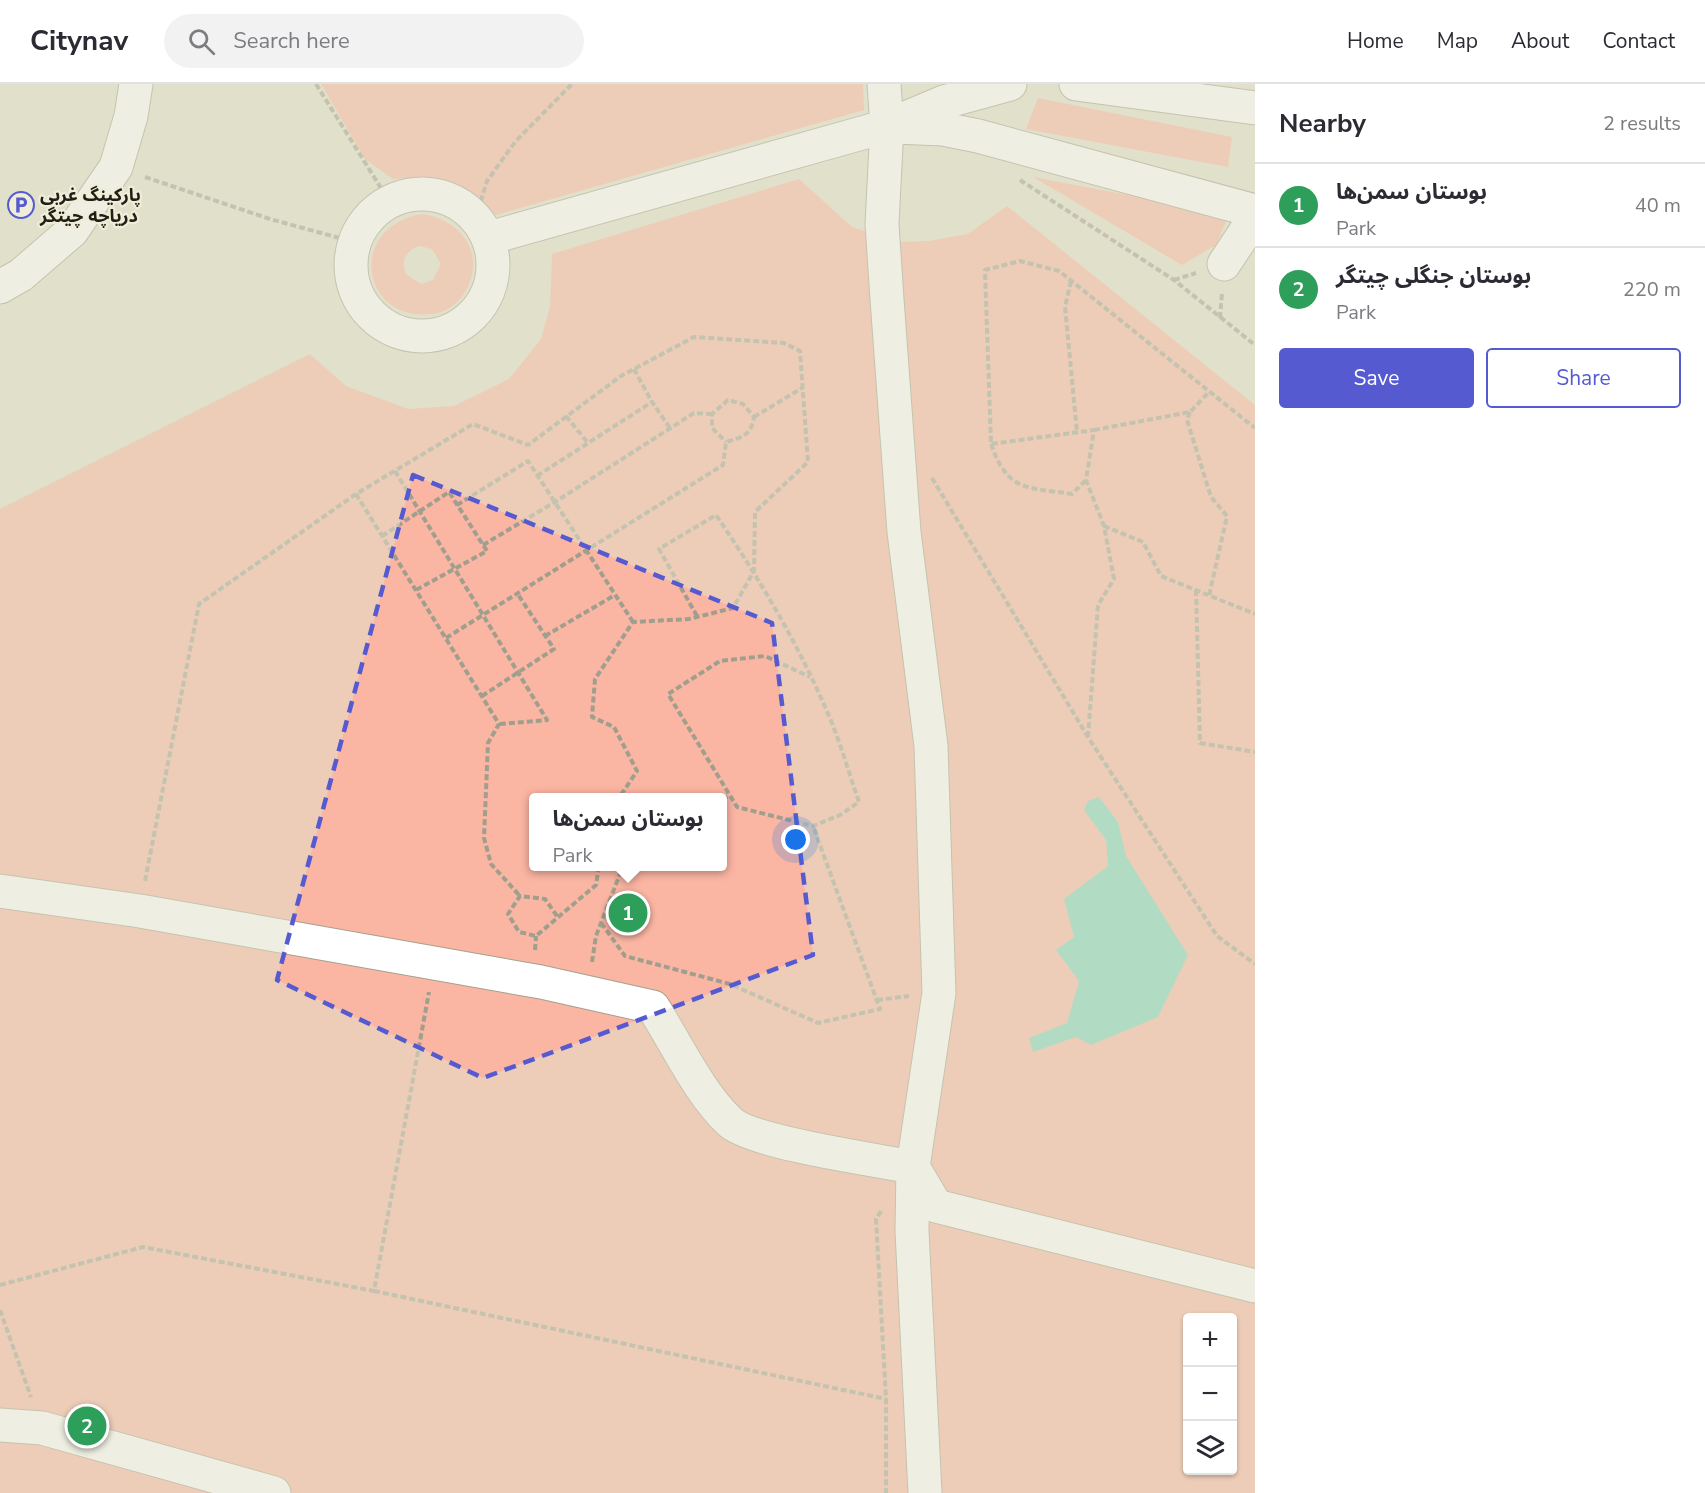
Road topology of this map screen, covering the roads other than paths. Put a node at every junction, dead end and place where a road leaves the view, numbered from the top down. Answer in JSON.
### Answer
{"nodes":[{"id":1,"x":136,"y":84,"type":"edge"},
{"id":2,"x":884,"y":84,"type":"edge"},
{"id":3,"x":1010,"y":84,"type":"edge"},
{"id":4,"x":1076,"y":84,"type":"edge"},
{"id":5,"x":1255,"y":108,"type":"edge"},
{"id":6,"x":887,"y":126,"type":"junction"},
{"id":7,"x":1255,"y":211,"type":"edge"},
{"id":8,"x":1255,"y":217,"type":"edge"},
{"id":9,"x":483,"y":228,"type":"junction"},
{"id":10,"x":1224,"y":264,"type":"dead end"},
{"id":11,"x":0,"y":287,"type":"edge"},
{"id":12,"x":0,"y":891,"type":"edge"},
{"id":13,"x":913,"y":1167,"type":"junction"},
{"id":14,"x":1255,"y":1286,"type":"edge"},
{"id":15,"x":0,"y":1425,"type":"edge"},
{"id":16,"x":274,"y":1493,"type":"edge"},
{"id":17,"x":925,"y":1493,"type":"edge"}],
"edges":[{"from":1,"to":11,"type":"street"},
{"from":2,"to":6,"type":"street"},
{"from":3,"to":6,"type":"street"},
{"from":4,"to":5,"type":"street"},
{"from":6,"to":7,"type":"street"},
{"from":6,"to":9,"type":"street"},
{"from":6,"to":13,"type":"street"},
{"from":8,"to":10,"type":"street"},
{"from":9,"to":9,"type":"street"},
{"from":12,"to":13,"type":"street"},
{"from":13,"to":14,"type":"street"},
{"from":13,"to":17,"type":"street"},
{"from":15,"to":16,"type":"street"}]}
